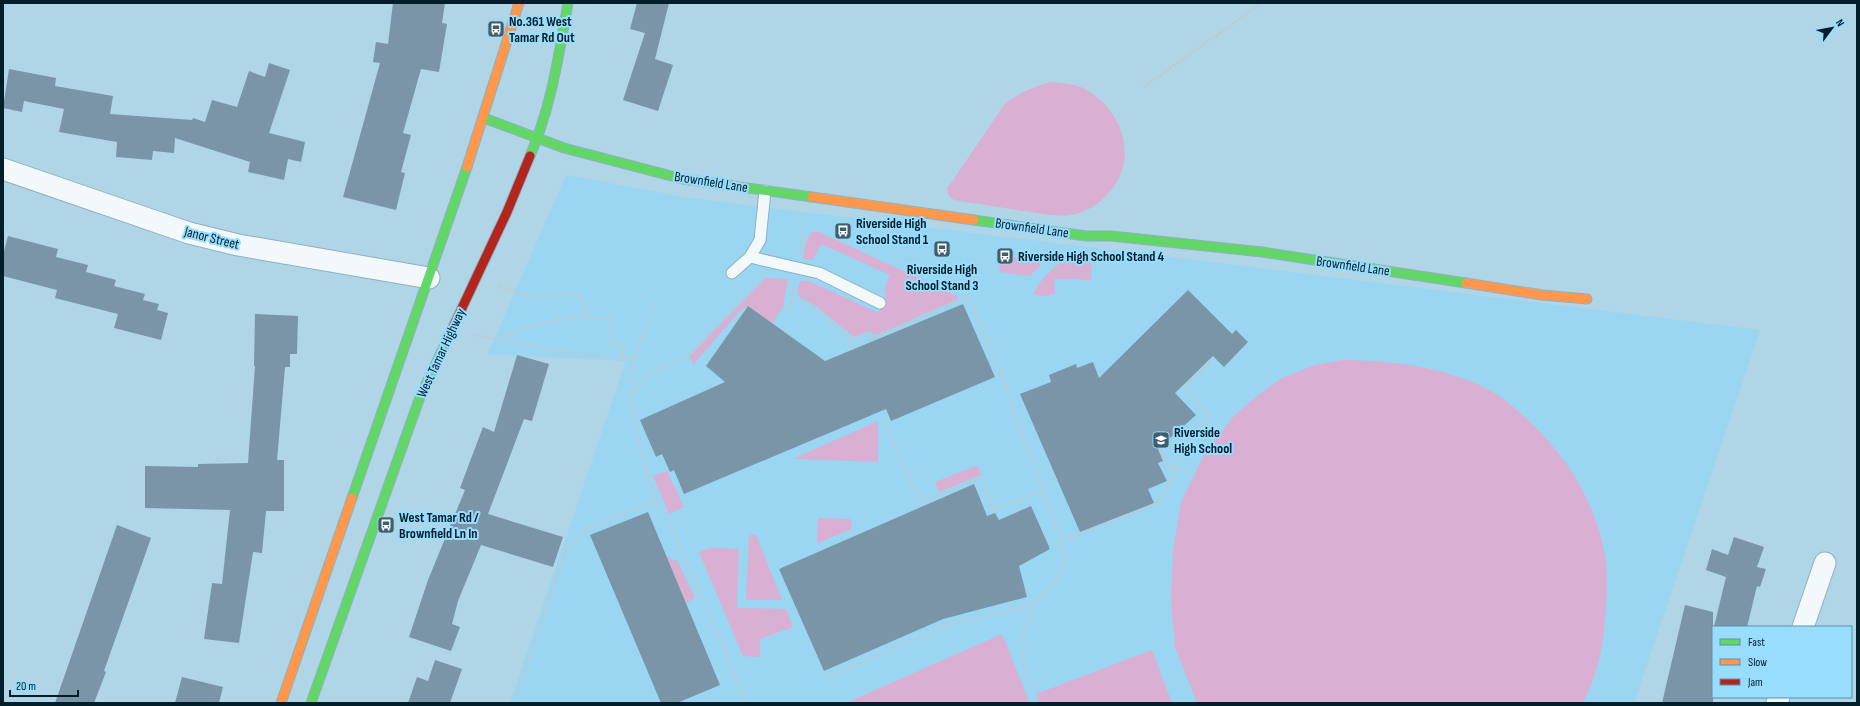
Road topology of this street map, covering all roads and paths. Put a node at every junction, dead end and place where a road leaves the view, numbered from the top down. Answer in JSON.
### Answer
{"nodes":[{"id":1,"x":519,"y":3,"type":"edge"},
{"id":2,"x":568,"y":3,"type":"edge"},
{"id":3,"x":1262,"y":3,"type":"edge"},
{"id":4,"x":1144,"y":87,"type":"dead end"},
{"id":5,"x":484,"y":118,"type":"junction"},
{"id":6,"x":538,"y":138,"type":"junction"},
{"id":7,"x":3,"y":169,"type":"edge"},
{"id":8,"x":765,"y":191,"type":"junction"},
{"id":9,"x":805,"y":220,"type":"dead end"},
{"id":10,"x":750,"y":257,"type":"junction"},
{"id":11,"x":799,"y":258,"type":"dead end"},
{"id":12,"x":732,"y":274,"type":"dead end"},
{"id":13,"x":765,"y":276,"type":"dead end"},
{"id":14,"x":429,"y":278,"type":"junction"},
{"id":15,"x":795,"y":280,"type":"dead end"},
{"id":16,"x":499,"y":286,"type":"dead end"},
{"id":17,"x":1587,"y":299,"type":"dead end"},
{"id":18,"x":792,"y":300,"type":"junction"},
{"id":19,"x":655,"y":303,"type":"dead end"},
{"id":20,"x":880,"y":303,"type":"dead end"},
{"id":21,"x":789,"y":312,"type":"dead end"},
{"id":22,"x":589,"y":316,"type":"junction"},
{"id":23,"x":451,"y":331,"type":"junction"},
{"id":24,"x":496,"y":338,"type":"junction"},
{"id":25,"x":849,"y":341,"type":"junction"},
{"id":26,"x":853,"y":350,"type":"dead end"},
{"id":27,"x":622,"y":357,"type":"junction"},
{"id":28,"x":635,"y":357,"type":"junction"},
{"id":29,"x":1208,"y":361,"type":"dead end"},
{"id":30,"x":632,"y":397,"type":"junction"},
{"id":31,"x":884,"y":419,"type":"dead end"},
{"id":32,"x":1182,"y":450,"type":"junction"},
{"id":33,"x":1160,"y":453,"type":"dead end"},
{"id":34,"x":1161,"y":457,"type":"dead end"},
{"id":35,"x":1176,"y":468,"type":"junction"},
{"id":36,"x":1196,"y":476,"type":"dead end"},
{"id":37,"x":1043,"y":490,"type":"junction"},
{"id":38,"x":655,"y":500,"type":"junction"},
{"id":39,"x":1061,"y":541,"type":"junction"},
{"id":40,"x":1825,"y":563,"type":"dead end"},
{"id":41,"x":1035,"y":603,"type":"junction"},
{"id":42,"x":1803,"y":626,"type":"edge"},
{"id":43,"x":826,"y":678,"type":"dead end"},
{"id":44,"x":1039,"y":693,"type":"dead end"},
{"id":45,"x":281,"y":703,"type":"edge"},
{"id":46,"x":311,"y":703,"type":"edge"},
{"id":47,"x":514,"y":703,"type":"edge"},
{"id":48,"x":747,"y":703,"type":"edge"}],
"edges":[{"from":1,"to":5,"type":"main road"},
{"from":2,"to":6,"type":"main road","name":"West Tamar Highway"},
{"from":3,"to":4,"type":"path"},
{"from":5,"to":6,"type":"main road","name":"Brownfield Lane"},
{"from":5,"to":14,"type":"main road"},
{"from":6,"to":8,"type":"main road","name":"Brownfield Lane"},
{"from":6,"to":23,"type":"main road","name":"West Tamar Highway"},
{"from":7,"to":14,"type":"street","name":"Janor Street"},
{"from":8,"to":10,"type":"lane"},
{"from":8,"to":17,"type":"main road","name":"Brownfield Lane"},
{"from":9,"to":11,"type":"path"},
{"from":10,"to":12,"type":"lane"},
{"from":10,"to":20,"type":"lane"},
{"from":13,"to":30,"type":"path"},
{"from":14,"to":45,"type":"main road"},
{"from":15,"to":18,"type":"path"},
{"from":16,"to":22,"type":"path"},
{"from":18,"to":21,"type":"path"},
{"from":18,"to":25,"type":"path"},
{"from":19,"to":28,"type":"path"},
{"from":22,"to":24,"type":"path"},
{"from":22,"to":27,"type":"path"},
{"from":23,"to":24,"type":"path"},
{"from":23,"to":46,"type":"main road","name":"West Tamar Highway"},
{"from":24,"to":27,"type":"path"},
{"from":25,"to":26,"type":"path"},
{"from":25,"to":37,"type":"path"},
{"from":27,"to":28,"type":"path"},
{"from":28,"to":30,"type":"path"},
{"from":29,"to":32,"type":"path"},
{"from":30,"to":38,"type":"path"},
{"from":31,"to":37,"type":"path"},
{"from":32,"to":33,"type":"path"},
{"from":32,"to":35,"type":"path"},
{"from":34,"to":35,"type":"path"},
{"from":35,"to":36,"type":"path"},
{"from":35,"to":39,"type":"path"},
{"from":37,"to":39,"type":"path"},
{"from":38,"to":47,"type":"path"},
{"from":38,"to":48,"type":"path"},
{"from":39,"to":41,"type":"path"},
{"from":40,"to":42,"type":"street"},
{"from":41,"to":43,"type":"path"},
{"from":41,"to":44,"type":"path"}]}
